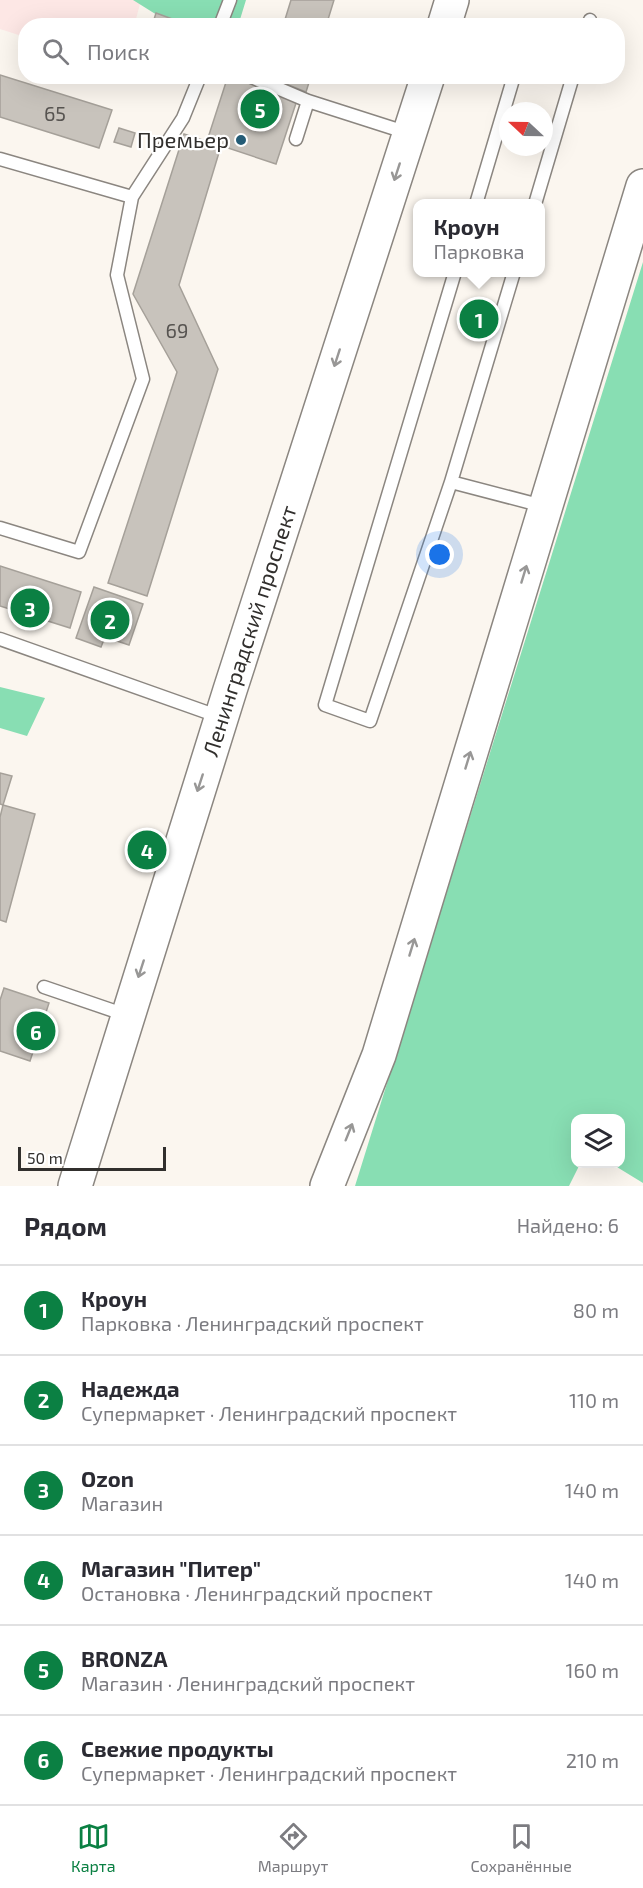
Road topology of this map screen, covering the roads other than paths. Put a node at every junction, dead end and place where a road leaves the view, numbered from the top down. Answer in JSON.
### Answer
{"nodes":[{"id":1,"x":230,"y":0,"type":"edge"},
{"id":2,"x":452,"y":0,"type":"edge"},
{"id":3,"x":223,"y":18,"type":"edge"},
{"id":4,"x":446,"y":18,"type":"edge"},
{"id":5,"x":197,"y":84,"type":"edge"},
{"id":6,"x":268,"y":84,"type":"edge"},
{"id":7,"x":425,"y":84,"type":"edge"},
{"id":8,"x":512,"y":84,"type":"edge"},
{"id":9,"x":571,"y":84,"type":"edge"},
{"id":10,"x":308,"y":101,"type":"junction"},
{"id":11,"x":409,"y":134,"type":"junction"},
{"id":12,"x":296,"y":139,"type":"dead end"},
{"id":13,"x":0,"y":159,"type":"edge"},
{"id":14,"x":643,"y":186,"type":"edge"},
{"id":15,"x":132,"y":197,"type":"junction"},
{"id":16,"x":477,"y":199,"type":"edge"},
{"id":17,"x":536,"y":199,"type":"edge"},
{"id":18,"x":454,"y":277,"type":"edge"},
{"id":19,"x":513,"y":277,"type":"edge"},
{"id":20,"x":451,"y":482,"type":"junction"},
{"id":21,"x":544,"y":506,"type":"junction"},
{"id":22,"x":0,"y":528,"type":"edge"},
{"id":23,"x":0,"y":639,"type":"edge"},
{"id":24,"x":221,"y":717,"type":"junction"},
{"id":25,"x":44,"y":987,"type":"dead end"},
{"id":26,"x":127,"y":1016,"type":"junction"},
{"id":27,"x":75,"y":1186,"type":"edge"},
{"id":28,"x":327,"y":1186,"type":"edge"}],
"edges":[{"from":1,"to":3,"type":"lane"},
{"from":2,"to":4,"type":"main road"},
{"from":5,"to":15,"type":"lane"},
{"from":6,"to":10,"type":"lane"},
{"from":7,"to":11,"type":"main road","name":"Ленинградский проспект"},
{"from":8,"to":16,"type":"lane"},
{"from":9,"to":17,"type":"lane"},
{"from":10,"to":11,"type":"lane"},
{"from":10,"to":12,"type":"lane"},
{"from":11,"to":24,"type":"main road","name":"Ленинградский проспект","one_way":true},
{"from":13,"to":15,"type":"lane"},
{"from":14,"to":21,"type":"main road"},
{"from":15,"to":22,"type":"lane"},
{"from":18,"to":20,"type":"lane"},
{"from":19,"to":20,"type":"lane"},
{"from":20,"to":21,"type":"lane"},
{"from":28,"to":21,"type":"main road","one_way":true},
{"from":23,"to":24,"type":"lane"},
{"from":24,"to":26,"type":"main road","name":"Ленинградский проспект","one_way":true},
{"from":25,"to":26,"type":"lane"},
{"from":26,"to":27,"type":"main road","name":"Ленинградский проспект"}]}
